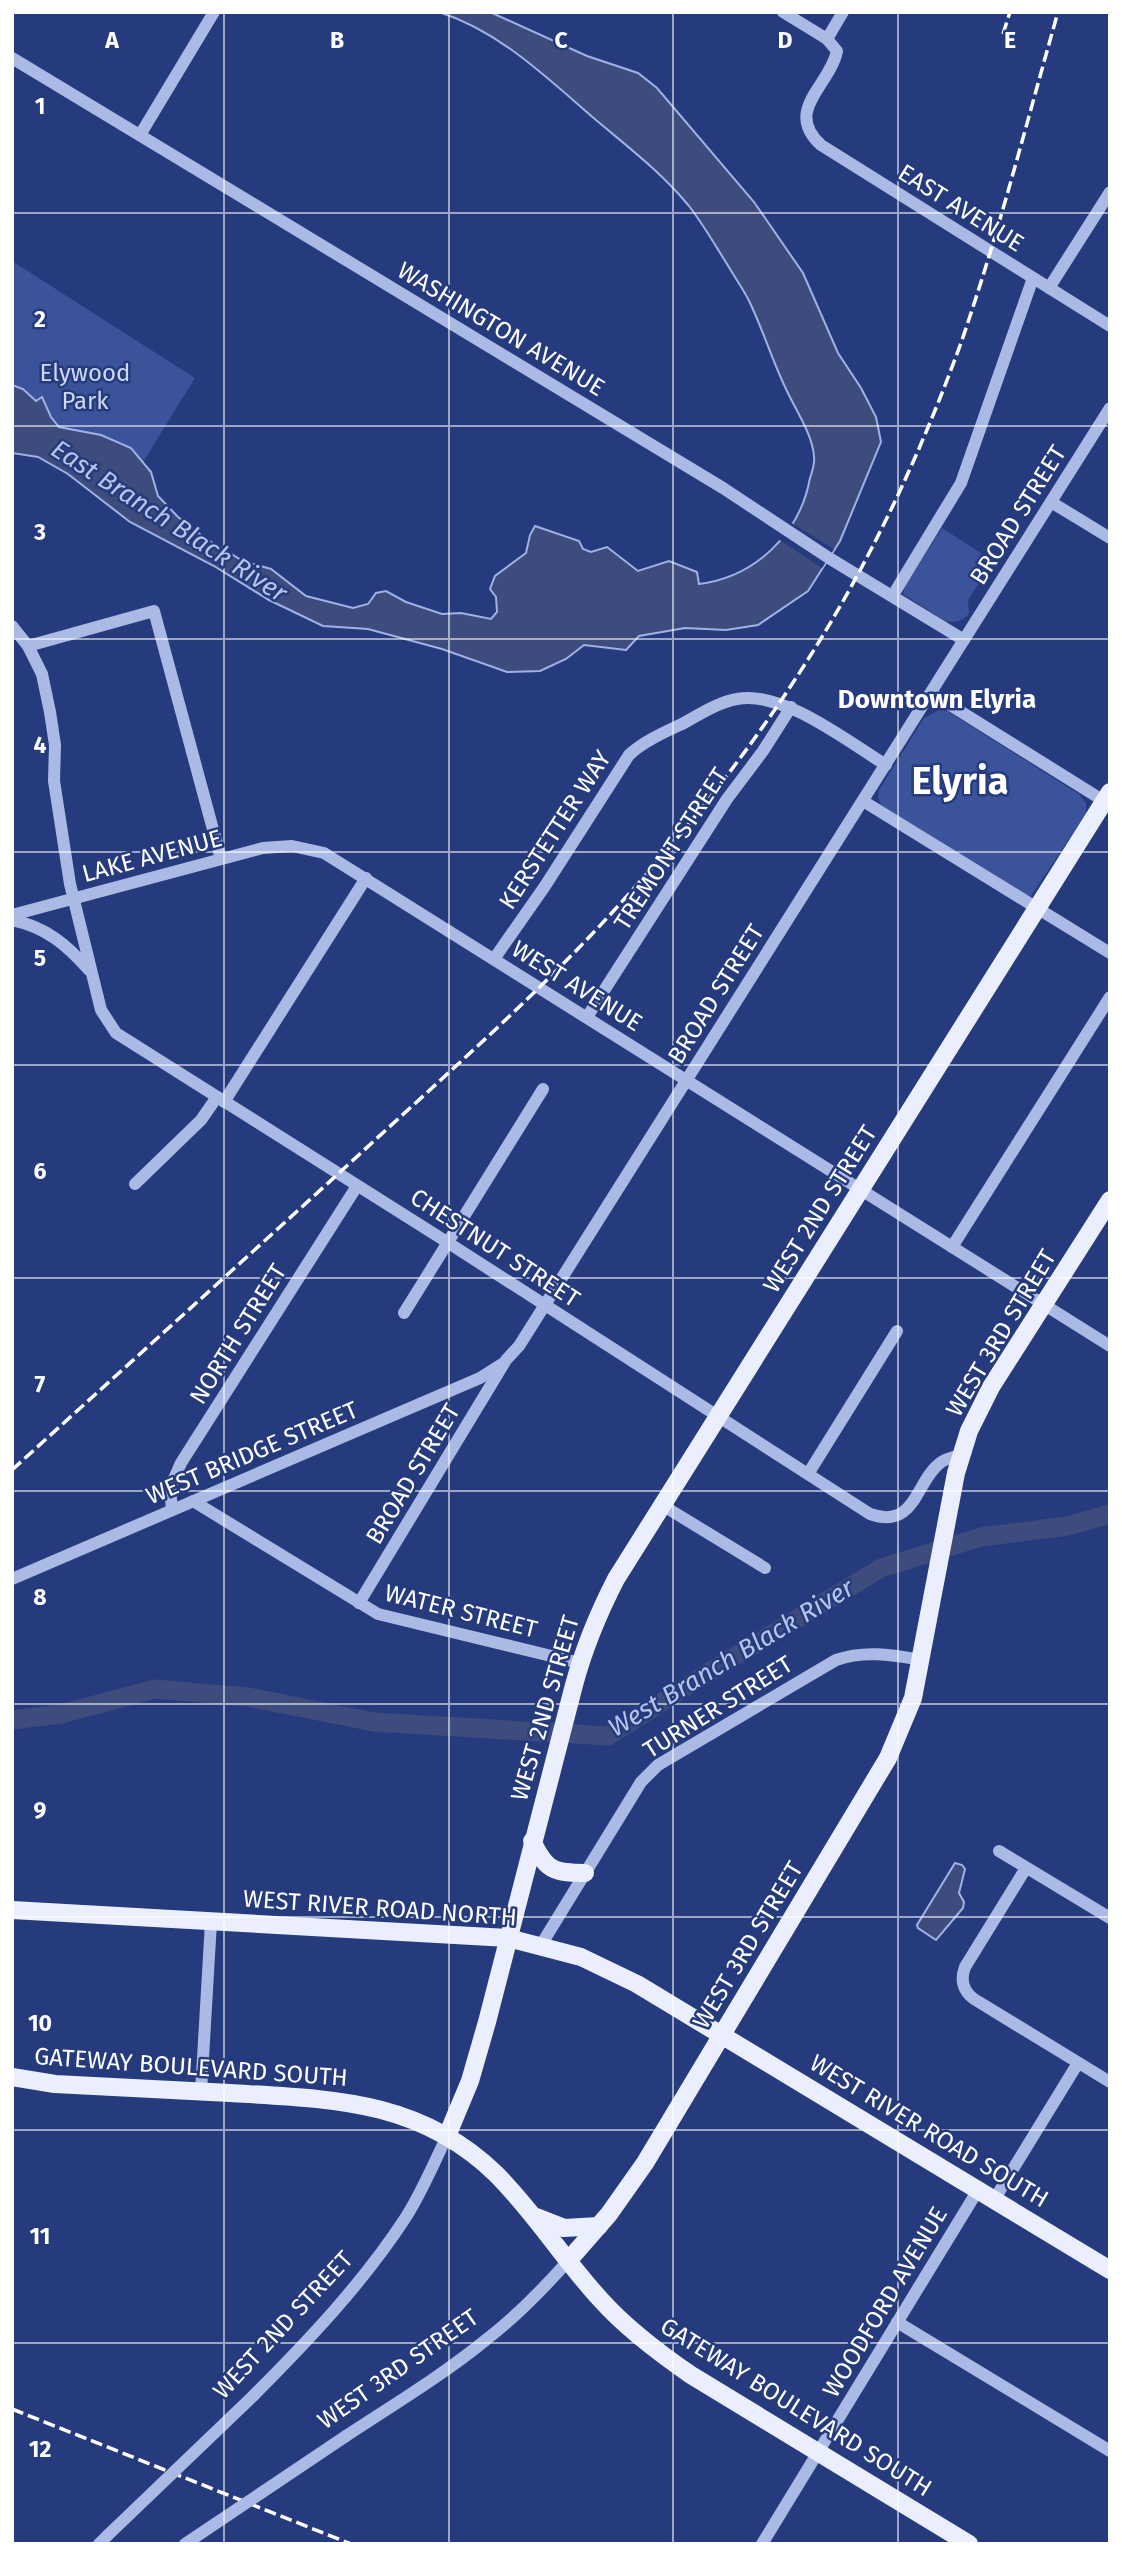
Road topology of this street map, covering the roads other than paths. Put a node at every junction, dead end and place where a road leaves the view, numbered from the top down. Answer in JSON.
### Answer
{"nodes":[{"id":1,"x":214,"y":12,"type":"edge"},
{"id":2,"x":783,"y":12,"type":"edge"},
{"id":3,"x":844,"y":12,"type":"edge"},
{"id":4,"x":827,"y":39,"type":"junction"},
{"id":5,"x":12,"y":58,"type":"edge"},
{"id":6,"x":140,"y":135,"type":"junction"},
{"id":7,"x":1110,"y":192,"type":"edge"},
{"id":8,"x":1033,"y":278,"type":"junction"},
{"id":9,"x":1049,"y":288,"type":"junction"},
{"id":10,"x":1110,"y":326,"type":"edge"},
{"id":11,"x":1110,"y":408,"type":"edge"},
{"id":12,"x":1051,"y":502,"type":"junction"},
{"id":13,"x":1110,"y":538,"type":"edge"},
{"id":14,"x":892,"y":595,"type":"junction"},
{"id":15,"x":12,"y":626,"type":"edge"},
{"id":16,"x":964,"y":640,"type":"junction"},
{"id":17,"x":27,"y":646,"type":"junction"},
{"id":18,"x":931,"y":693,"type":"junction"},
{"id":19,"x":791,"y":707,"type":"junction"},
{"id":20,"x":886,"y":765,"type":"junction"},
{"id":21,"x":1108,"y":799,"type":"edge"},
{"id":22,"x":863,"y":801,"type":"junction"},
{"id":23,"x":304,"y":848,"type":"joint"},
{"id":24,"x":222,"y":859,"type":"junction"},
{"id":25,"x":366,"y":878,"type":"junction"},
{"id":26,"x":74,"y":899,"type":"junction"},
{"id":27,"x":1037,"y":908,"type":"junction"},
{"id":28,"x":12,"y":915,"type":"edge"},
{"id":29,"x":12,"y":920,"type":"edge"},
{"id":30,"x":1110,"y":953,"type":"edge"},
{"id":31,"x":494,"y":958,"type":"junction"},
{"id":32,"x":92,"y":972,"type":"junction"},
{"id":33,"x":1110,"y":997,"type":"edge"},
{"id":34,"x":587,"y":1017,"type":"junction"},
{"id":35,"x":687,"y":1080,"type":"junction"},
{"id":36,"x":543,"y":1089,"type":"dead end"},
{"id":37,"x":221,"y":1099,"type":"junction"},
{"id":38,"x":135,"y":1184,"type":"dead end"},
{"id":39,"x":358,"y":1186,"type":"junction"},
{"id":40,"x":862,"y":1190,"type":"junction"},
{"id":41,"x":1110,"y":1200,"type":"edge"},
{"id":42,"x":447,"y":1242,"type":"junction"},
{"id":43,"x":952,"y":1247,"type":"junction"},
{"id":44,"x":544,"y":1305,"type":"junction"},
{"id":45,"x":1044,"y":1305,"type":"junction"},
{"id":46,"x":404,"y":1313,"type":"dead end"},
{"id":47,"x":897,"y":1331,"type":"dead end"},
{"id":48,"x":1110,"y":1346,"type":"edge"},
{"id":49,"x":506,"y":1360,"type":"junction"},
{"id":50,"x":718,"y":1416,"type":"junction"},
{"id":51,"x":961,"y":1455,"type":"junction"},
{"id":52,"x":808,"y":1474,"type":"junction"},
{"id":53,"x":193,"y":1501,"type":"junction"},
{"id":54,"x":662,"y":1504,"type":"junction"},
{"id":55,"x":172,"y":1510,"type":"junction"},
{"id":56,"x":765,"y":1568,"type":"dead end"},
{"id":57,"x":12,"y":1579,"type":"edge"},
{"id":58,"x":359,"y":1603,"type":"junction"},
{"id":59,"x":922,"y":1660,"type":"junction"},
{"id":60,"x":580,"y":1663,"type":"junction"},
{"id":61,"x":533,"y":1840,"type":"junction"},
{"id":62,"x":999,"y":1851,"type":"dead end"},
{"id":63,"x":1026,"y":1868,"type":"junction"},
{"id":64,"x":585,"y":1873,"type":"junction"},
{"id":65,"x":12,"y":1910,"type":"edge"},
{"id":66,"x":1110,"y":1918,"type":"edge"},
{"id":67,"x":211,"y":1922,"type":"junction"},
{"id":68,"x":508,"y":1938,"type":"junction"},
{"id":69,"x":541,"y":1945,"type":"junction"},
{"id":70,"x":722,"y":2035,"type":"junction"},
{"id":71,"x":1078,"y":2063,"type":"junction"},
{"id":72,"x":12,"y":2077,"type":"edge"},
{"id":73,"x":1110,"y":2082,"type":"edge"},
{"id":74,"x":201,"y":2092,"type":"junction"},
{"id":75,"x":447,"y":2136,"type":"junction"},
{"id":76,"x":978,"y":2190,"type":"junction"},
{"id":77,"x":994,"y":2200,"type":"junction"},
{"id":78,"x":533,"y":2215,"type":"junction"},
{"id":79,"x":599,"y":2226,"type":"junction"},
{"id":80,"x":568,"y":2261,"type":"junction"},
{"id":81,"x":1110,"y":2270,"type":"edge"},
{"id":82,"x":897,"y":2322,"type":"junction"},
{"id":83,"x":1110,"y":2451,"type":"edge"},
{"id":84,"x":818,"y":2452,"type":"junction"},
{"id":85,"x":103,"y":2540,"type":"edge"},
{"id":86,"x":185,"y":2544,"type":"edge"},
{"id":87,"x":762,"y":2544,"type":"edge"},
{"id":88,"x":969,"y":2544,"type":"edge"}],
"edges":[{"from":1,"to":6,"type":"street"},
{"from":2,"to":4,"type":"street"},
{"from":3,"to":4,"type":"street"},
{"from":4,"to":8,"type":"street","name":"EAST AVENUE"},
{"from":5,"to":6,"type":"street","name":"WASHINGTON AVENUE"},
{"from":6,"to":14,"type":"street","name":"WASHINGTON AVENUE"},
{"from":7,"to":9,"type":"street"},
{"from":8,"to":9,"type":"street","name":"EAST AVENUE"},
{"from":8,"to":14,"type":"street"},
{"from":9,"to":10,"type":"street","name":"EAST AVENUE"},
{"from":11,"to":12,"type":"street","name":"BROAD STREET"},
{"from":12,"to":13,"type":"street"},
{"from":12,"to":16,"type":"street","name":"BROAD STREET"},
{"from":14,"to":16,"type":"street","name":"WASHINGTON AVENUE"},
{"from":15,"to":17,"type":"street","name":"CHESTNUT STREET"},
{"from":16,"to":18,"type":"street","name":"BROAD STREET"},
{"from":17,"to":24,"type":"street"},
{"from":17,"to":26,"type":"street","name":"CHESTNUT STREET"},
{"from":18,"to":20,"type":"street","name":"BROAD STREET"},
{"from":18,"to":21,"type":"street"},
{"from":19,"to":20,"type":"street","name":"KERSTETTER WAY"},
{"from":19,"to":31,"type":"street","name":"KERSTETTER WAY"},
{"from":19,"to":34,"type":"street","name":"TREMONT STREET"},
{"from":20,"to":22,"type":"street","name":"BROAD STREET"},
{"from":21,"to":27,"type":"main road","name":"WEST 2ND STREET"},
{"from":22,"to":27,"type":"street"},
{"from":22,"to":35,"type":"street","name":"BROAD STREET"},
{"from":23,"to":24,"type":"street","name":"LAKE AVENUE"},
{"from":23,"to":25,"type":"street","name":"WEST AVENUE"},
{"from":24,"to":26,"type":"street","name":"LAKE AVENUE"},
{"from":25,"to":31,"type":"street","name":"WEST AVENUE"},
{"from":25,"to":37,"type":"street"},
{"from":26,"to":28,"type":"street","name":"LAKE AVENUE"},
{"from":26,"to":32,"type":"street","name":"CHESTNUT STREET"},
{"from":27,"to":30,"type":"street"},
{"from":27,"to":40,"type":"main road","name":"WEST 2ND STREET"},
{"from":29,"to":32,"type":"street"},
{"from":31,"to":34,"type":"street","name":"WEST AVENUE"},
{"from":32,"to":37,"type":"street","name":"CHESTNUT STREET"},
{"from":33,"to":43,"type":"street"},
{"from":34,"to":35,"type":"street","name":"WEST AVENUE"},
{"from":35,"to":40,"type":"street","name":"WEST AVENUE"},
{"from":35,"to":44,"type":"street","name":"BROAD STREET"},
{"from":36,"to":42,"type":"street"},
{"from":37,"to":38,"type":"street"},
{"from":37,"to":39,"type":"street","name":"CHESTNUT STREET"},
{"from":39,"to":42,"type":"street","name":"CHESTNUT STREET"},
{"from":39,"to":55,"type":"street","name":"NORTH STREET"},
{"from":40,"to":43,"type":"street","name":"WEST AVENUE"},
{"from":40,"to":50,"type":"main road","name":"WEST 2ND STREET"},
{"from":41,"to":45,"type":"main road","name":"WEST 3RD STREET"},
{"from":42,"to":44,"type":"street","name":"CHESTNUT STREET"},
{"from":42,"to":46,"type":"street"},
{"from":43,"to":45,"type":"street","name":"WEST AVENUE"},
{"from":44,"to":49,"type":"street","name":"BROAD STREET"},
{"from":44,"to":50,"type":"street","name":"CHESTNUT STREET"},
{"from":45,"to":48,"type":"street","name":"WEST AVENUE"},
{"from":45,"to":51,"type":"main road","name":"WEST 3RD STREET"},
{"from":47,"to":52,"type":"street"},
{"from":49,"to":53,"type":"street","name":"WEST BRIDGE STREET"},
{"from":49,"to":58,"type":"street","name":"BROAD STREET"},
{"from":50,"to":52,"type":"street","name":"CHESTNUT STREET"},
{"from":50,"to":54,"type":"main road","name":"WEST 2ND STREET"},
{"from":51,"to":52,"type":"street","name":"CHESTNUT STREET"},
{"from":51,"to":59,"type":"main road","name":"WEST 3RD STREET"},
{"from":53,"to":55,"type":"street","name":"WEST BRIDGE STREET"},
{"from":53,"to":58,"type":"street","name":"WATER STREET"},
{"from":54,"to":56,"type":"street"},
{"from":54,"to":60,"type":"main road","name":"WEST 2ND STREET"},
{"from":55,"to":57,"type":"street","name":"WEST BRIDGE STREET"},
{"from":58,"to":60,"type":"street","name":"WATER STREET"},
{"from":59,"to":64,"type":"street","name":"TURNER STREET"},
{"from":59,"to":70,"type":"main road","name":"WEST 3RD STREET"},
{"from":60,"to":61,"type":"main road","name":"WEST 2ND STREET"},
{"from":61,"to":64,"type":"main road"},
{"from":61,"to":68,"type":"main road","name":"WEST 2ND STREET"},
{"from":62,"to":63,"type":"street"},
{"from":63,"to":66,"type":"street"},
{"from":63,"to":71,"type":"street"},
{"from":64,"to":69,"type":"street","name":"TURNER STREET"},
{"from":65,"to":67,"type":"main road","name":"WEST RIVER ROAD NORTH"},
{"from":67,"to":68,"type":"main road","name":"WEST RIVER ROAD NORTH"},
{"from":67,"to":74,"type":"street"},
{"from":68,"to":69,"type":"main road","name":"WEST RIVER ROAD NORTH"},
{"from":68,"to":75,"type":"main road","name":"WEST 2ND STREET"},
{"from":69,"to":70,"type":"main road","name":"WEST RIVER ROAD NORTH"},
{"from":70,"to":76,"type":"main road","name":"WEST RIVER ROAD SOUTH"},
{"from":70,"to":79,"type":"main road","name":"WEST 3RD STREET"},
{"from":71,"to":73,"type":"street"},
{"from":71,"to":77,"type":"street"},
{"from":72,"to":74,"type":"main road","name":"GATEWAY BOULEVARD SOUTH"},
{"from":74,"to":75,"type":"main road","name":"GATEWAY BOULEVARD SOUTH"},
{"from":75,"to":78,"type":"main road","name":"GATEWAY BOULEVARD SOUTH"},
{"from":75,"to":85,"type":"street","name":"WEST 2ND STREET","bridge":true},
{"from":76,"to":77,"type":"main road","name":"WEST RIVER ROAD SOUTH"},
{"from":76,"to":82,"type":"street","name":"WOODFORD AVENUE"},
{"from":77,"to":81,"type":"main road","name":"WEST RIVER ROAD SOUTH"},
{"from":78,"to":79,"type":"main road"},
{"from":78,"to":80,"type":"main road","name":"GATEWAY BOULEVARD SOUTH"},
{"from":79,"to":80,"type":"main road","name":"WEST 3RD STREET"},
{"from":80,"to":84,"type":"main road","name":"GATEWAY BOULEVARD SOUTH"},
{"from":80,"to":86,"type":"street","name":"WEST 3RD STREET","bridge":true},
{"from":82,"to":83,"type":"street"},
{"from":82,"to":84,"type":"street","name":"WOODFORD AVENUE"},
{"from":84,"to":87,"type":"street","name":"WOODFORD AVENUE"},
{"from":84,"to":88,"type":"main road","name":"GATEWAY BOULEVARD SOUTH"}]}
